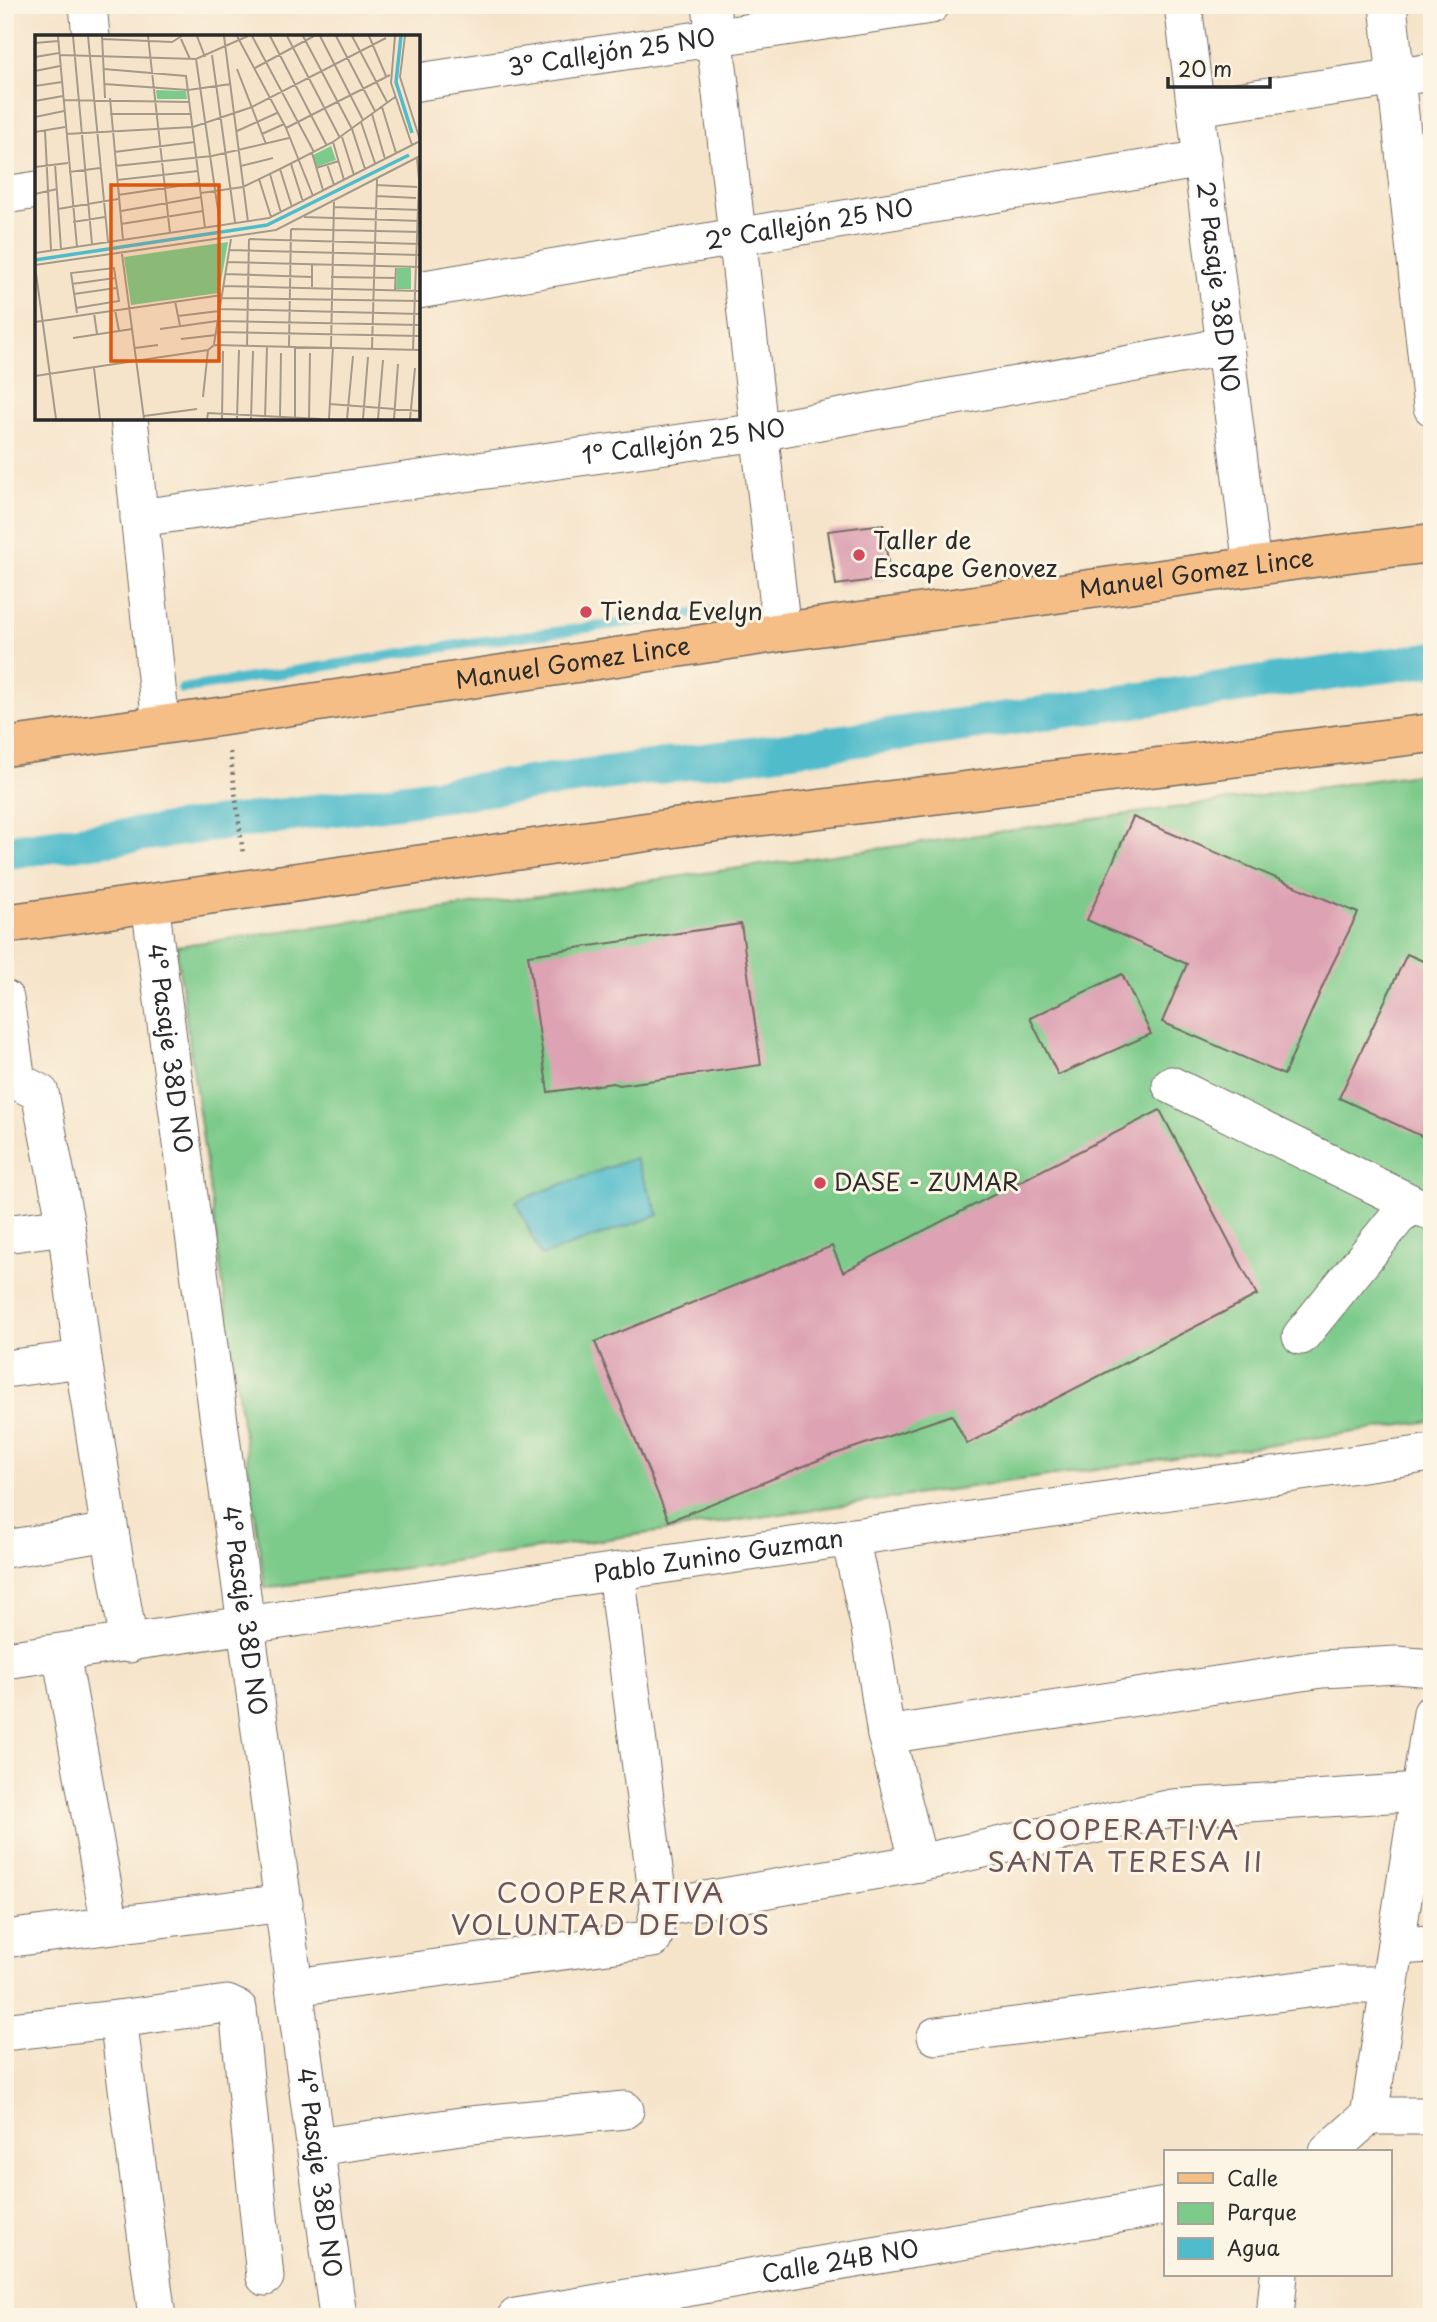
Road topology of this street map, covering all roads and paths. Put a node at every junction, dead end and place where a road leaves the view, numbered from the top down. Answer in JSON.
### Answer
{"nodes":[{"id":1,"x":88,"y":5,"type":"edge"},
{"id":2,"x":931,"y":5,"type":"edge"},
{"id":3,"x":1183,"y":5,"type":"edge"},
{"id":4,"x":1388,"y":5,"type":"edge"},
{"id":5,"x":713,"y":22,"type":"edge"},
{"id":6,"x":91,"y":35,"type":"edge"},
{"id":7,"x":1432,"y":72,"type":"edge"},
{"id":8,"x":1395,"y":76,"type":"junction"},
{"id":9,"x":420,"y":82,"type":"edge"},
{"id":10,"x":1196,"y":107,"type":"junction"},
{"id":11,"x":1203,"y":159,"type":"junction"},
{"id":12,"x":35,"y":190,"type":"edge"},
{"id":13,"x":5,"y":195,"type":"edge"},
{"id":14,"x":738,"y":238,"type":"junction"},
{"id":15,"x":420,"y":290,"type":"edge"},
{"id":16,"x":1225,"y":344,"type":"junction"},
{"id":17,"x":1432,"y":407,"type":"edge"},
{"id":18,"x":129,"y":420,"type":"edge"},
{"id":19,"x":760,"y":432,"type":"junction"},
{"id":20,"x":139,"y":518,"type":"junction"},
{"id":21,"x":1432,"y":543,"type":"edge"},
{"id":22,"x":1252,"y":567,"type":"junction"},
{"id":23,"x":782,"y":632,"type":"junction"},
{"id":24,"x":162,"y":725,"type":"junction"},
{"id":25,"x":1432,"y":733,"type":"edge"},
{"id":26,"x":5,"y":747,"type":"edge"},
{"id":27,"x":231,"y":753,"type":"dead end"},
{"id":28,"x":243,"y":855,"type":"dead end"},
{"id":29,"x":150,"y":903,"type":"junction"},
{"id":30,"x":5,"y":924,"type":"edge"},
{"id":31,"x":5,"y":999,"type":"edge"},
{"id":32,"x":11,"y":1082,"type":"edge"},
{"id":33,"x":1171,"y":1085,"type":"dead end"},
{"id":34,"x":1425,"y":1209,"type":"edge"},
{"id":35,"x":66,"y":1226,"type":"junction"},
{"id":36,"x":5,"y":1234,"type":"edge"},
{"id":37,"x":1301,"y":1336,"type":"dead end"},
{"id":38,"x":83,"y":1359,"type":"junction"},
{"id":39,"x":5,"y":1369,"type":"edge"},
{"id":40,"x":1432,"y":1453,"type":"edge"},
{"id":41,"x":110,"y":1532,"type":"junction"},
{"id":42,"x":850,"y":1538,"type":"junction"},
{"id":43,"x":5,"y":1549,"type":"edge"},
{"id":44,"x":616,"y":1572,"type":"junction"},
{"id":45,"x":246,"y":1627,"type":"junction"},
{"id":46,"x":129,"y":1644,"type":"junction"},
{"id":47,"x":61,"y":1653,"type":"junction"},
{"id":48,"x":5,"y":1660,"type":"edge"},
{"id":49,"x":1432,"y":1668,"type":"edge"},
{"id":50,"x":1432,"y":1713,"type":"edge"},
{"id":51,"x":886,"y":1735,"type":"junction"},
{"id":52,"x":1425,"y":1795,"type":"edge"},
{"id":53,"x":919,"y":1863,"type":"junction"},
{"id":54,"x":284,"y":1903,"type":"junction"},
{"id":55,"x":659,"y":1908,"type":"junction"},
{"id":56,"x":110,"y":1925,"type":"junction"},
{"id":57,"x":5,"y":1939,"type":"edge"},
{"id":58,"x":1432,"y":1944,"type":"edge"},
{"id":59,"x":1395,"y":1946,"type":"junction"},
{"id":60,"x":1390,"y":1985,"type":"junction"},
{"id":61,"x":294,"y":1987,"type":"junction"},
{"id":62,"x":118,"y":2020,"type":"junction"},
{"id":63,"x":12,"y":2031,"type":"dead end"},
{"id":64,"x":936,"y":2036,"type":"dead end"},
{"id":65,"x":625,"y":2110,"type":"dead end"},
{"id":66,"x":1369,"y":2116,"type":"junction"},
{"id":67,"x":1432,"y":2116,"type":"edge"},
{"id":68,"x":316,"y":2147,"type":"junction"},
{"id":69,"x":1330,"y":2150,"type":"edge"},
{"id":70,"x":1164,"y":2206,"type":"edge"},
{"id":71,"x":1279,"y":2276,"type":"edge"},
{"id":72,"x":265,"y":2277,"type":"dead end"},
{"id":73,"x":157,"y":2317,"type":"edge"},
{"id":74,"x":338,"y":2317,"type":"edge"},
{"id":75,"x":516,"y":2317,"type":"edge"},
{"id":76,"x":1275,"y":2317,"type":"edge"}],
"edges":[{"from":1,"to":6,"type":"street"},
{"from":2,"to":5,"type":"street","name":"3° Callejón 25 NO"},
{"from":3,"to":10,"type":"street","name":"2° Pasaje 38D NO"},
{"from":4,"to":8,"type":"street"},
{"from":5,"to":9,"type":"street","name":"3° Callejón 25 NO"},
{"from":5,"to":14,"type":"street"},
{"from":7,"to":8,"type":"street"},
{"from":8,"to":10,"type":"street"},
{"from":8,"to":17,"type":"street"},
{"from":10,"to":11,"type":"street","name":"2° Pasaje 38D NO"},
{"from":11,"to":14,"type":"street","name":"2° Callejón 25 NO"},
{"from":11,"to":16,"type":"street","name":"2° Pasaje 38D NO"},
{"from":12,"to":13,"type":"street"},
{"from":14,"to":15,"type":"street","name":"2° Callejón 25 NO"},
{"from":14,"to":19,"type":"street"},
{"from":16,"to":19,"type":"street","name":"1° Callejón 25 NO"},
{"from":16,"to":22,"type":"street","name":"2° Pasaje 38D NO"},
{"from":18,"to":20,"type":"street"},
{"from":19,"to":20,"type":"street","name":"1° Callejón 25 NO"},
{"from":19,"to":23,"type":"street"},
{"from":20,"to":24,"type":"street"},
{"from":21,"to":22,"type":"main road","name":"Manuel Gomez Lince"},
{"from":22,"to":23,"type":"main road","name":"Manuel Gomez Lince"},
{"from":23,"to":24,"type":"main road","name":"Manuel Gomez Lince"},
{"from":24,"to":26,"type":"main road","name":"Manuel Gomez Lince"},
{"from":25,"to":29,"type":"main road"},
{"from":27,"to":28,"type":"path"},
{"from":29,"to":30,"type":"main road"},
{"from":29,"to":45,"type":"street","name":"4° Pasaje 38D NO"},
{"from":31,"to":32,"type":"street"},
{"from":32,"to":35,"type":"street"},
{"from":33,"to":34,"type":"street"},
{"from":34,"to":37,"type":"street"},
{"from":35,"to":36,"type":"street"},
{"from":35,"to":38,"type":"street"},
{"from":38,"to":39,"type":"street"},
{"from":38,"to":41,"type":"street"},
{"from":40,"to":42,"type":"street","name":"Pablo Zunino Guzman"},
{"from":41,"to":43,"type":"street"},
{"from":41,"to":46,"type":"street"},
{"from":42,"to":44,"type":"street","name":"Pablo Zunino Guzman"},
{"from":42,"to":51,"type":"street"},
{"from":44,"to":45,"type":"street","name":"Pablo Zunino Guzman"},
{"from":44,"to":55,"type":"street"},
{"from":45,"to":46,"type":"street","name":"Pablo Zunino Guzman"},
{"from":45,"to":54,"type":"street","name":"4° Pasaje 38D NO"},
{"from":46,"to":47,"type":"street","name":"Pablo Zunino Guzman"},
{"from":47,"to":48,"type":"street","name":"Pablo Zunino Guzman"},
{"from":47,"to":56,"type":"street"},
{"from":49,"to":51,"type":"street"},
{"from":50,"to":52,"type":"street"},
{"from":51,"to":53,"type":"street"},
{"from":52,"to":53,"type":"street"},
{"from":52,"to":59,"type":"street"},
{"from":53,"to":55,"type":"street"},
{"from":54,"to":56,"type":"street"},
{"from":54,"to":61,"type":"street","name":"4° Pasaje 38D NO"},
{"from":55,"to":61,"type":"street"},
{"from":56,"to":57,"type":"street"},
{"from":58,"to":59,"type":"street"},
{"from":59,"to":60,"type":"street"},
{"from":60,"to":64,"type":"street"},
{"from":60,"to":66,"type":"street"},
{"from":61,"to":68,"type":"street","name":"4° Pasaje 38D NO"},
{"from":62,"to":63,"type":"street"},
{"from":62,"to":72,"type":"street"},
{"from":62,"to":73,"type":"street"},
{"from":65,"to":68,"type":"street"},
{"from":66,"to":67,"type":"street"},
{"from":66,"to":69,"type":"street"},
{"from":68,"to":74,"type":"street","name":"4° Pasaje 38D NO"},
{"from":70,"to":75,"type":"street","name":"Calle 24B NO"},
{"from":71,"to":76,"type":"street"}]}
